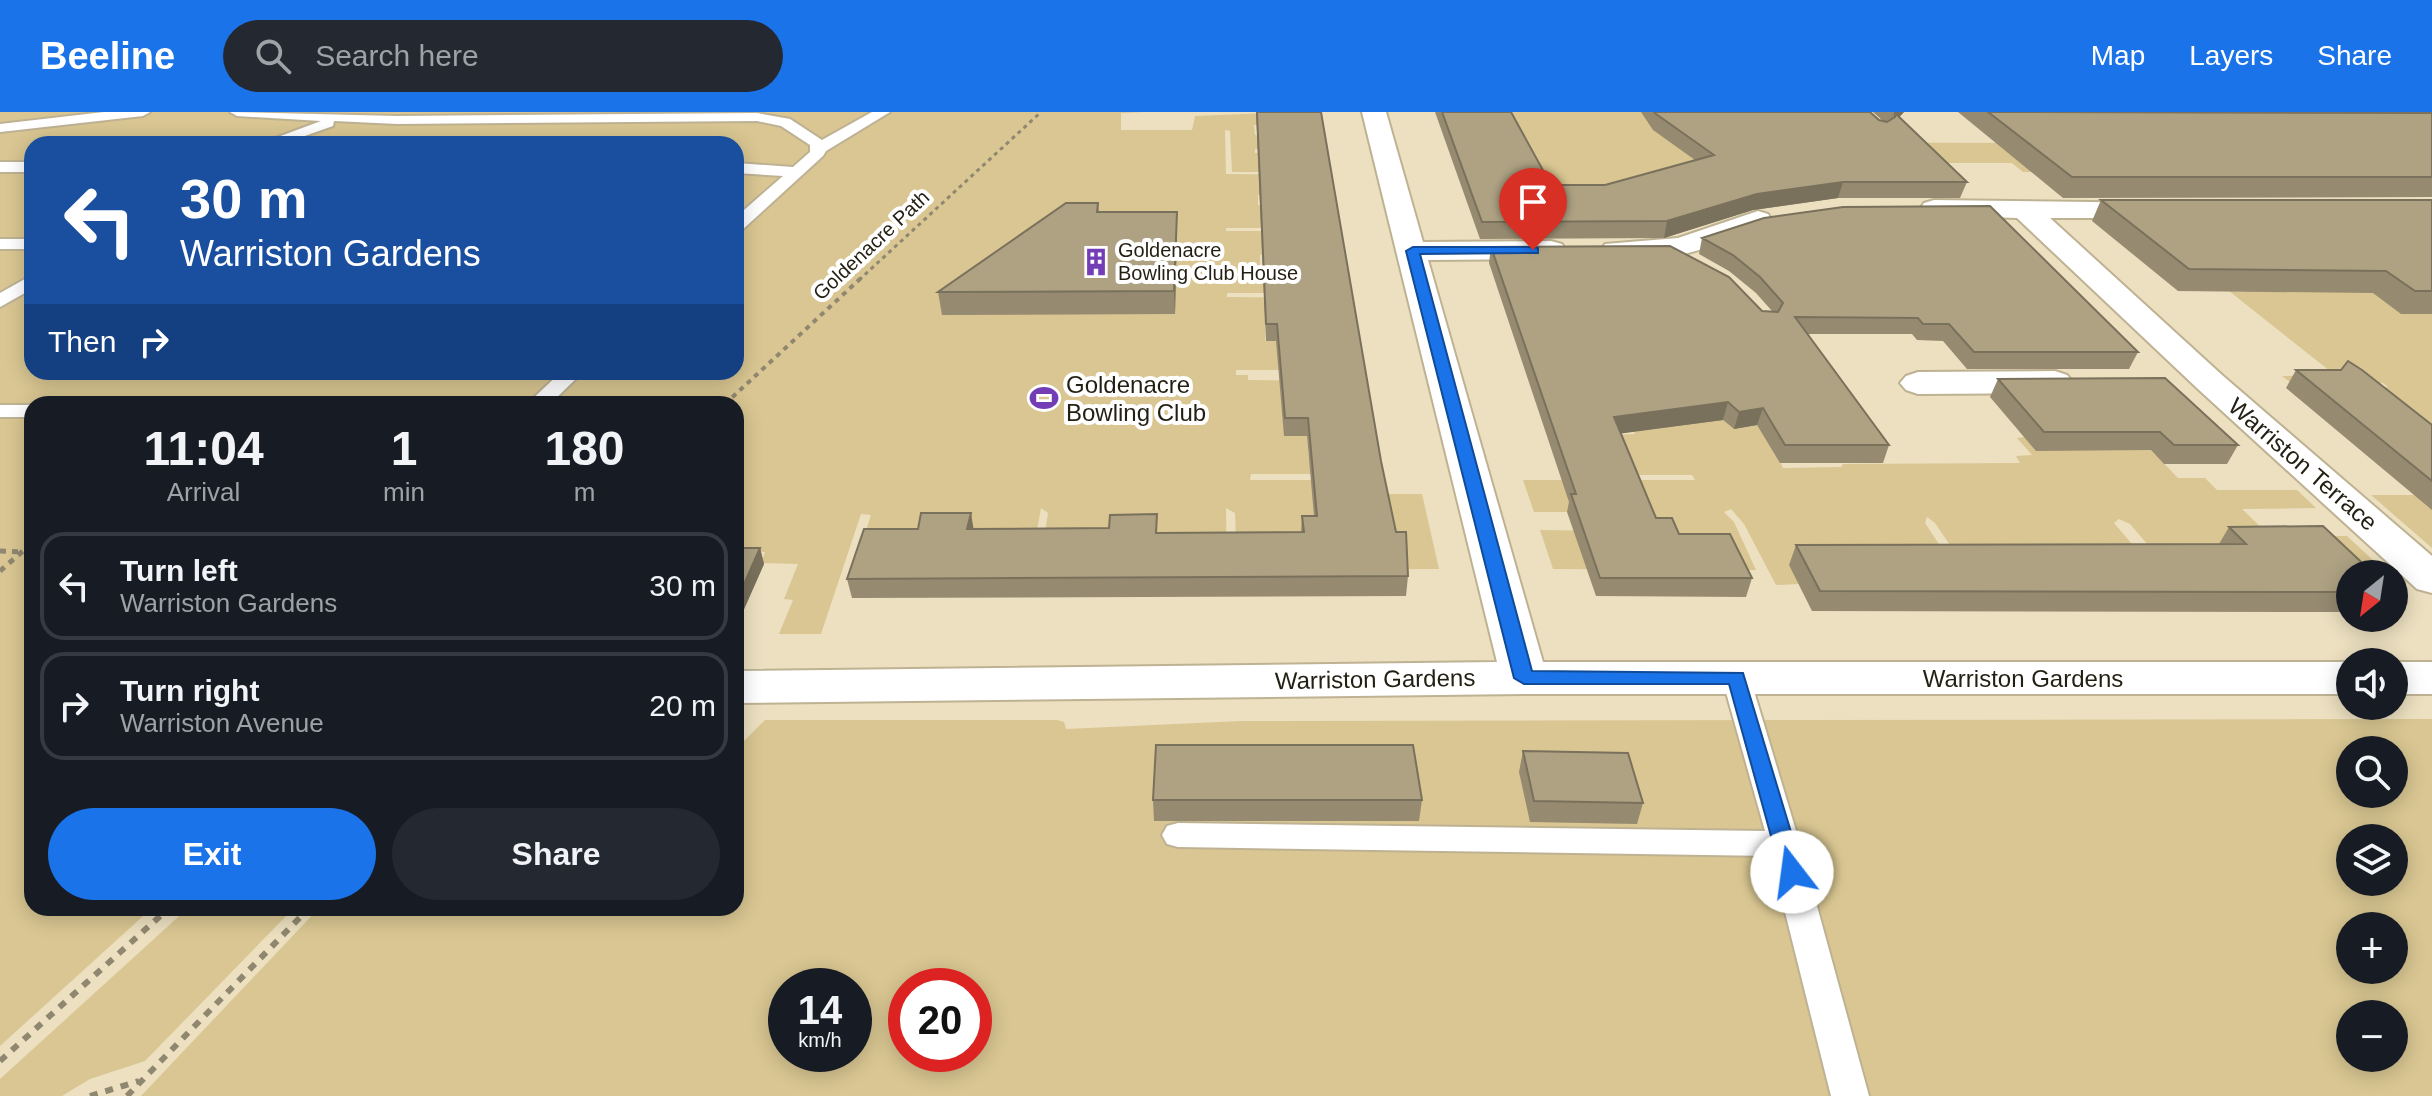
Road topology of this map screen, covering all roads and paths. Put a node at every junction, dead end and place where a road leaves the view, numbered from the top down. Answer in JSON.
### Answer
{"nodes":[{"id":1,"x":143,"y":112,"type":"edge"},
{"id":2,"x":237,"y":112,"type":"edge"},
{"id":3,"x":883,"y":112,"type":"edge"},
{"id":4,"x":1041,"y":112,"type":"edge"},
{"id":5,"x":1374,"y":112,"type":"edge"},
{"id":6,"x":88,"y":115,"type":"edge"},
{"id":7,"x":343,"y":119,"type":"junction"},
{"id":8,"x":0,"y":128,"type":"edge"},
{"id":9,"x":291,"y":136,"type":"edge"},
{"id":10,"x":819,"y":148,"type":"junction"},
{"id":11,"x":0,"y":167,"type":"edge"},
{"id":12,"x":24,"y":167,"type":"edge"},
{"id":13,"x":744,"y":169,"type":"edge"},
{"id":14,"x":797,"y":172,"type":"junction"},
{"id":15,"x":1905,"y":209,"type":"edge"},
{"id":16,"x":2024,"y":209,"type":"junction"},
{"id":17,"x":2179,"y":209,"type":"edge"},
{"id":18,"x":1782,"y":216,"type":"edge"},
{"id":19,"x":744,"y":219,"type":"edge"},
{"id":20,"x":0,"y":244,"type":"edge"},
{"id":21,"x":24,"y":244,"type":"edge"},
{"id":22,"x":1413,"y":251,"type":"junction"},
{"id":23,"x":24,"y":286,"type":"edge"},
{"id":24,"x":0,"y":301,"type":"edge"},
{"id":25,"x":564,"y":380,"type":"edge"},
{"id":26,"x":2084,"y":382,"type":"edge"},
{"id":27,"x":2160,"y":382,"type":"edge"},
{"id":28,"x":2210,"y":382,"type":"junction"},
{"id":29,"x":1918,"y":383,"type":"dead end"},
{"id":30,"x":547,"y":396,"type":"edge"},
{"id":31,"x":733,"y":396,"type":"edge"},
{"id":32,"x":0,"y":411,"type":"edge"},
{"id":33,"x":24,"y":411,"type":"edge"},
{"id":34,"x":0,"y":551,"type":"edge"},
{"id":35,"x":22,"y":552,"type":"joint"},
{"id":36,"x":0,"y":571,"type":"edge"},
{"id":37,"x":2432,"y":579,"type":"edge"},
{"id":38,"x":1524,"y":678,"type":"junction"},
{"id":39,"x":1736,"y":678,"type":"junction"},
{"id":40,"x":2336,"y":678,"type":"edge"},
{"id":41,"x":2408,"y":678,"type":"edge"},
{"id":42,"x":2432,"y":678,"type":"edge"},
{"id":43,"x":744,"y":687,"type":"edge"},
{"id":44,"x":1178,"y":835,"type":"dead end"},
{"id":45,"x":1784,"y":844,"type":"junction"},
{"id":46,"x":160,"y":916,"type":"edge"},
{"id":47,"x":301,"y":916,"type":"edge"},
{"id":48,"x":0,"y":1061,"type":"edge"},
{"id":49,"x":143,"y":1080,"type":"junction"},
{"id":50,"x":90,"y":1096,"type":"edge"},
{"id":51,"x":127,"y":1096,"type":"edge"},
{"id":52,"x":1850,"y":1096,"type":"edge"}],
"edges":[{"from":1,"to":6,"type":"lane"},
{"from":2,"to":7,"type":"lane"},
{"from":3,"to":10,"type":"lane"},
{"from":4,"to":31,"type":"path","name":"Goldenacre Path"},
{"from":5,"to":22,"type":"street"},
{"from":6,"to":8,"type":"lane"},
{"from":7,"to":9,"type":"lane"},
{"from":7,"to":10,"type":"lane"},
{"from":10,"to":14,"type":"lane"},
{"from":11,"to":12,"type":"lane"},
{"from":13,"to":14,"type":"lane"},
{"from":14,"to":19,"type":"lane"},
{"from":15,"to":16,"type":"street"},
{"from":16,"to":17,"type":"street"},
{"from":16,"to":28,"type":"street","name":"Warriston Terrace"},
{"from":18,"to":22,"type":"street"},
{"from":20,"to":21,"type":"lane"},
{"from":22,"to":38,"type":"street"},
{"from":23,"to":24,"type":"lane"},
{"from":25,"to":30,"type":"lane"},
{"from":26,"to":29,"type":"street"},
{"from":27,"to":28,"type":"street","name":"Warriston Terrace"},
{"from":28,"to":37,"type":"street","name":"Warriston Terrace"},
{"from":32,"to":33,"type":"lane"},
{"from":34,"to":35,"type":"path"},
{"from":35,"to":36,"type":"path"},
{"from":38,"to":39,"type":"street","name":"Warriston Gardens"},
{"from":38,"to":43,"type":"street","name":"Warriston Gardens"},
{"from":39,"to":40,"type":"street","name":"Warriston Gardens"},
{"from":39,"to":45,"type":"lane"},
{"from":41,"to":42,"type":"street"},
{"from":44,"to":45,"type":"lane"},
{"from":45,"to":52,"type":"lane"},
{"from":46,"to":48,"type":"path"},
{"from":47,"to":49,"type":"path"},
{"from":49,"to":50,"type":"path"},
{"from":49,"to":51,"type":"path"}]}
